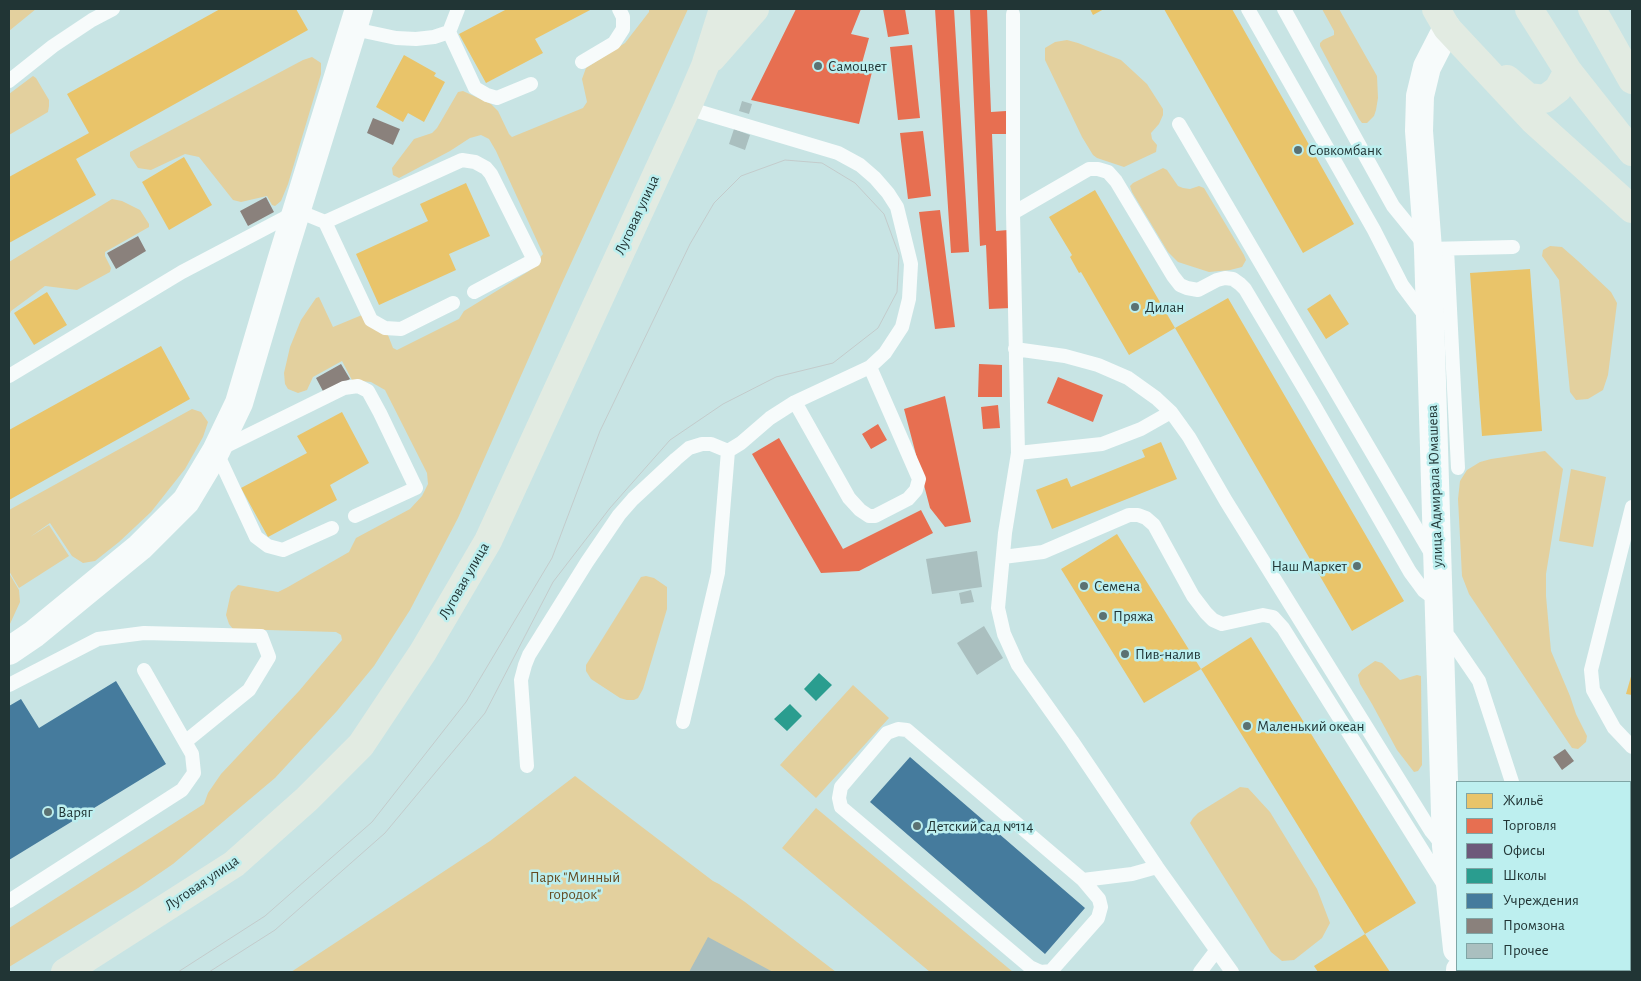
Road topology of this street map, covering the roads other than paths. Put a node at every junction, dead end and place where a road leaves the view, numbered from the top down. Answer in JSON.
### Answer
{"nodes":[{"id":1,"x":113,"y":9,"type":"edge"},
{"id":2,"x":458,"y":9,"type":"edge"},
{"id":3,"x":619,"y":9,"type":"edge"},
{"id":4,"x":723,"y":9,"type":"edge"},
{"id":5,"x":755,"y":9,"type":"edge"},
{"id":6,"x":1248,"y":9,"type":"edge"},
{"id":7,"x":1284,"y":9,"type":"edge"},
{"id":8,"x":1427,"y":9,"type":"edge"},
{"id":9,"x":1529,"y":9,"type":"edge"},
{"id":10,"x":1592,"y":9,"type":"edge"},
{"id":11,"x":1013,"y":14,"type":"dead end"},
{"id":12,"x":1441,"y":18,"type":"edge"},
{"id":13,"x":356,"y":19,"type":"edge"},
{"id":14,"x":450,"y":32,"type":"junction"},
{"id":15,"x":582,"y":62,"type":"dead end"},
{"id":16,"x":704,"y":66,"type":"junction"},
{"id":17,"x":1568,"y":71,"type":"junction"},
{"id":18,"x":1632,"y":80,"type":"edge"},
{"id":19,"x":9,"y":81,"type":"edge"},
{"id":20,"x":531,"y":84,"type":"dead end"},
{"id":21,"x":687,"y":108,"type":"junction"},
{"id":22,"x":1179,"y":124,"type":"dead end"},
{"id":23,"x":1632,"y":152,"type":"edge"},
{"id":24,"x":1632,"y":209,"type":"edge"},
{"id":25,"x":298,"y":211,"type":"junction"},
{"id":26,"x":1013,"y":213,"type":"junction"},
{"id":27,"x":325,"y":222,"type":"junction"},
{"id":28,"x":1513,"y":247,"type":"dead end"},
{"id":29,"x":1438,"y":249,"type":"junction"},
{"id":30,"x":474,"y":292,"type":"dead end"},
{"id":31,"x":453,"y":303,"type":"dead end"},
{"id":32,"x":1430,"y":322,"type":"junction"},
{"id":33,"x":1016,"y":349,"type":"junction"},
{"id":34,"x":870,"y":367,"type":"junction"},
{"id":35,"x":9,"y":376,"type":"edge"},
{"id":36,"x":796,"y":402,"type":"junction"},
{"id":37,"x":1171,"y":412,"type":"junction"},
{"id":38,"x":216,"y":451,"type":"junction"},
{"id":39,"x":728,"y":451,"type":"junction"},
{"id":40,"x":1018,"y":453,"type":"junction"},
{"id":41,"x":1458,"y":468,"type":"dead end"},
{"id":42,"x":1632,"y":507,"type":"edge"},
{"id":43,"x":355,"y":516,"type":"dead end"},
{"id":44,"x":332,"y":528,"type":"dead end"},
{"id":45,"x":1003,"y":557,"type":"junction"},
{"id":46,"x":1438,"y":564,"type":"junction"},
{"id":47,"x":1439,"y":595,"type":"junction"},
{"id":48,"x":1440,"y":632,"type":"junction"},
{"id":49,"x":9,"y":651,"type":"edge"},
{"id":50,"x":144,"y":670,"type":"dead end"},
{"id":51,"x":9,"y":685,"type":"edge"},
{"id":52,"x":683,"y":722,"type":"dead end"},
{"id":53,"x":185,"y":742,"type":"junction"},
{"id":54,"x":1632,"y":747,"type":"edge"},
{"id":55,"x":527,"y":766,"type":"dead end"},
{"id":56,"x":1512,"y":781,"type":"edge"},
{"id":57,"x":1446,"y":846,"type":"junction"},
{"id":58,"x":1157,"y":867,"type":"junction"},
{"id":59,"x":1083,"y":880,"type":"junction"},
{"id":60,"x":1451,"y":897,"type":"junction"},
{"id":61,"x":9,"y":900,"type":"edge"},
{"id":62,"x":1456,"y":940,"type":"edge"},
{"id":63,"x":1216,"y":951,"type":"junction"},
{"id":64,"x":65,"y":972,"type":"edge"},
{"id":65,"x":1200,"y":972,"type":"edge"},
{"id":66,"x":1232,"y":972,"type":"edge"}],
"edges":[{"from":1,"to":19,"type":"lane"},
{"from":2,"to":14,"type":"lane"},
{"from":3,"to":15,"type":"lane"},
{"from":4,"to":16,"type":"main road","name":"Луговая улица"},
{"from":5,"to":16,"type":"main road","name":"Луговая улица"},
{"from":6,"to":32,"type":"lane"},
{"from":7,"to":29,"type":"lane"},
{"from":8,"to":12,"type":"main road"},
{"from":9,"to":17,"type":"main road"},
{"from":10,"to":18,"type":"main road"},
{"from":11,"to":26,"type":"lane"},
{"from":12,"to":17,"type":"main road"},
{"from":12,"to":24,"type":"main road"},
{"from":12,"to":29,"type":"street","name":"улица Адмирала Юмашева"},
{"from":13,"to":14,"type":"lane"},
{"from":13,"to":25,"type":"street"},
{"from":14,"to":20,"type":"lane"},
{"from":16,"to":21,"type":"main road","name":"Луговая улица"},
{"from":17,"to":23,"type":"main road"},
{"from":21,"to":34,"type":"lane"},
{"from":21,"to":64,"type":"main road","name":"Луговая улица"},
{"from":22,"to":46,"type":"lane"},
{"from":25,"to":27,"type":"lane"},
{"from":25,"to":35,"type":"lane"},
{"from":25,"to":38,"type":"street"},
{"from":26,"to":33,"type":"lane"},
{"from":26,"to":47,"type":"lane"},
{"from":27,"to":30,"type":"lane"},
{"from":27,"to":31,"type":"lane"},
{"from":28,"to":29,"type":"lane"},
{"from":29,"to":32,"type":"street","name":"улица Адмирала Юмашева"},
{"from":29,"to":41,"type":"lane"},
{"from":32,"to":46,"type":"street","name":"улица Адмирала Юмашева"},
{"from":33,"to":37,"type":"lane"},
{"from":33,"to":40,"type":"lane"},
{"from":34,"to":36,"type":"lane"},
{"from":34,"to":36,"type":"lane"},
{"from":36,"to":39,"type":"lane"},
{"from":37,"to":40,"type":"lane"},
{"from":37,"to":57,"type":"lane"},
{"from":38,"to":43,"type":"lane"},
{"from":38,"to":44,"type":"lane"},
{"from":38,"to":49,"type":"street"},
{"from":39,"to":52,"type":"lane"},
{"from":39,"to":55,"type":"lane"},
{"from":40,"to":45,"type":"lane"},
{"from":42,"to":54,"type":"lane"},
{"from":45,"to":58,"type":"lane"},
{"from":45,"to":60,"type":"lane"},
{"from":46,"to":47,"type":"street","name":"улица Адмирала Юмашева"},
{"from":47,"to":48,"type":"street","name":"улица Адмирала Юмашева"},
{"from":48,"to":56,"type":"lane"},
{"from":48,"to":57,"type":"street","name":"улица Адмирала Юмашева"},
{"from":50,"to":53,"type":"lane"},
{"from":51,"to":53,"type":"lane"},
{"from":53,"to":61,"type":"lane"},
{"from":57,"to":60,"type":"street","name":"улица Адмирала Юмашева"},
{"from":58,"to":59,"type":"lane"},
{"from":58,"to":63,"type":"lane"},
{"from":59,"to":59,"type":"lane"},
{"from":60,"to":62,"type":"street","name":"улица Адмирала Юмашева"},
{"from":63,"to":65,"type":"lane"},
{"from":63,"to":66,"type":"lane"}]}
